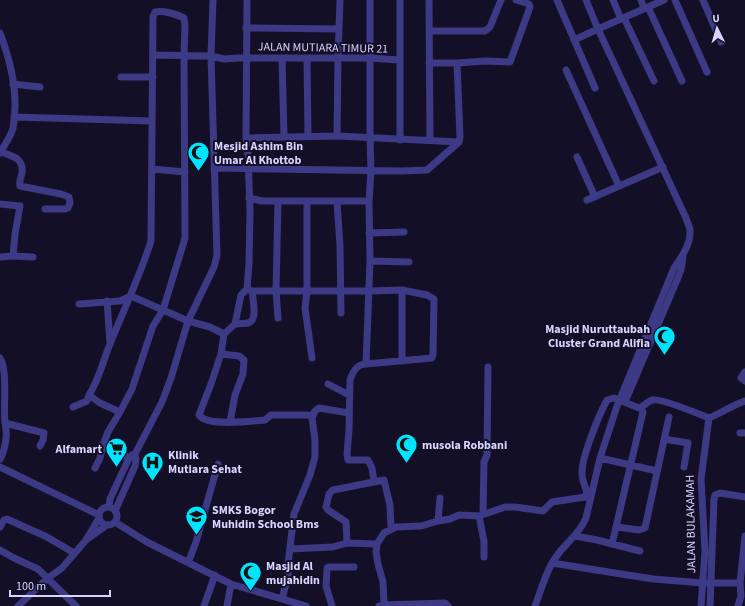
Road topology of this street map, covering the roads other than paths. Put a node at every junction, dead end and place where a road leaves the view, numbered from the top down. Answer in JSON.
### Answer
{"nodes":[{"id":1,"x":213,"y":0,"type":"edge"},
{"id":2,"x":247,"y":0,"type":"edge"},
{"id":3,"x":340,"y":0,"type":"edge"},
{"id":4,"x":370,"y":0,"type":"edge"},
{"id":5,"x":400,"y":0,"type":"edge"},
{"id":6,"x":429,"y":0,"type":"edge"},
{"id":7,"x":501,"y":0,"type":"edge"},
{"id":8,"x":516,"y":0,"type":"edge"},
{"id":9,"x":557,"y":0,"type":"edge"},
{"id":10,"x":586,"y":0,"type":"edge"},
{"id":11,"x":613,"y":0,"type":"edge"},
{"id":12,"x":641,"y":0,"type":"edge"},
{"id":13,"x":664,"y":0,"type":"edge"},
{"id":14,"x":675,"y":0,"type":"edge"},
{"id":15,"x":703,"y":0,"type":"edge"},
{"id":16,"x":646,"y":8,"type":"junction"},
{"id":17,"x":623,"y":18,"type":"junction"},
{"id":18,"x":246,"y":28,"type":"junction"},
{"id":19,"x":339,"y":29,"type":"junction"},
{"id":20,"x":598,"y":29,"type":"junction"},
{"id":21,"x":430,"y":31,"type":"junction"},
{"id":22,"x":0,"y":33,"type":"edge"},
{"id":23,"x":574,"y":40,"type":"junction"},
{"id":24,"x":721,"y":42,"type":"dead end"},
{"id":25,"x":153,"y":55,"type":"junction"},
{"id":26,"x":184,"y":56,"type":"junction"},
{"id":27,"x":211,"y":56,"type":"junction"},
{"id":28,"x":246,"y":58,"type":"junction"},
{"id":29,"x":282,"y":58,"type":"junction"},
{"id":30,"x":307,"y":58,"type":"junction"},
{"id":31,"x":338,"y":58,"type":"junction"},
{"id":32,"x":370,"y":58,"type":"junction"},
{"id":33,"x":399,"y":60,"type":"junction"},
{"id":34,"x":429,"y":63,"type":"junction"},
{"id":35,"x":457,"y":63,"type":"junction"},
{"id":36,"x":566,"y":70,"type":"dead end"},
{"id":37,"x":707,"y":72,"type":"dead end"},
{"id":38,"x":121,"y":77,"type":"dead end"},
{"id":39,"x":153,"y":77,"type":"junction"},
{"id":40,"x":654,"y":81,"type":"dead end"},
{"id":41,"x":682,"y":81,"type":"dead end"},
{"id":42,"x":13,"y":84,"type":"junction"},
{"id":43,"x":40,"y":87,"type":"dead end"},
{"id":44,"x":595,"y":88,"type":"dead end"},
{"id":45,"x":14,"y":117,"type":"junction"},
{"id":46,"x":152,"y":121,"type":"junction"},
{"id":47,"x":284,"y":136,"type":"junction"},
{"id":48,"x":308,"y":136,"type":"junction"},
{"id":49,"x":337,"y":136,"type":"junction"},
{"id":50,"x":370,"y":137,"type":"junction"},
{"id":51,"x":246,"y":138,"type":"junction"},
{"id":52,"x":430,"y":139,"type":"junction"},
{"id":53,"x":400,"y":140,"type":"junction"},
{"id":54,"x":459,"y":142,"type":"junction"},
{"id":55,"x":0,"y":152,"type":"edge"},
{"id":56,"x":577,"y":157,"type":"dead end"},
{"id":57,"x":663,"y":167,"type":"junction"},
{"id":58,"x":214,"y":168,"type":"junction"},
{"id":59,"x":248,"y":168,"type":"junction"},
{"id":60,"x":152,"y":169,"type":"junction"},
{"id":61,"x":371,"y":170,"type":"junction"},
{"id":62,"x":185,"y":172,"type":"junction"},
{"id":63,"x":619,"y":186,"type":"junction"},
{"id":64,"x":595,"y":197,"type":"junction"},
{"id":65,"x":249,"y":198,"type":"junction"},
{"id":66,"x":278,"y":200,"type":"junction"},
{"id":67,"x":587,"y":200,"type":"dead end"},
{"id":68,"x":337,"y":201,"type":"junction"},
{"id":69,"x":369,"y":201,"type":"junction"},
{"id":70,"x":307,"y":202,"type":"junction"},
{"id":71,"x":0,"y":204,"type":"edge"},
{"id":72,"x":46,"y":209,"type":"dead end"},
{"id":73,"x":404,"y":232,"type":"dead end"},
{"id":74,"x":369,"y":233,"type":"junction"},
{"id":75,"x":13,"y":256,"type":"junction"},
{"id":76,"x":34,"y":256,"type":"dead end"},
{"id":77,"x":0,"y":257,"type":"edge"},
{"id":78,"x":370,"y":261,"type":"junction"},
{"id":79,"x":409,"y":262,"type":"dead end"},
{"id":80,"x":250,"y":290,"type":"junction"},
{"id":81,"x":402,"y":290,"type":"junction"},
{"id":82,"x":276,"y":291,"type":"junction"},
{"id":83,"x":307,"y":291,"type":"junction"},
{"id":84,"x":340,"y":291,"type":"junction"},
{"id":85,"x":368,"y":291,"type":"junction"},
{"id":86,"x":131,"y":296,"type":"junction"},
{"id":87,"x":106,"y":301,"type":"junction"},
{"id":88,"x":79,"y":304,"type":"dead end"},
{"id":89,"x":163,"y":310,"type":"junction"},
{"id":90,"x":341,"y":313,"type":"dead end"},
{"id":91,"x":278,"y":318,"type":"dead end"},
{"id":92,"x":188,"y":322,"type":"junction"},
{"id":93,"x":235,"y":324,"type":"junction"},
{"id":94,"x":224,"y":334,"type":"junction"},
{"id":95,"x":110,"y":343,"type":"junction"},
{"id":96,"x":221,"y":354,"type":"junction"},
{"id":97,"x":0,"y":358,"type":"edge"},
{"id":98,"x":312,"y":358,"type":"dead end"},
{"id":99,"x":402,"y":361,"type":"junction"},
{"id":100,"x":366,"y":364,"type":"junction"},
{"id":101,"x":488,"y":367,"type":"dead end"},
{"id":102,"x":745,"y":372,"type":"edge"},
{"id":103,"x":745,"y":381,"type":"edge"},
{"id":104,"x":328,"y":384,"type":"dead end"},
{"id":105,"x":89,"y":395,"type":"junction"},
{"id":106,"x":349,"y":395,"type":"junction"},
{"id":107,"x":622,"y":400,"type":"junction"},
{"id":108,"x":745,"y":401,"type":"edge"},
{"id":109,"x":72,"y":407,"type":"dead end"},
{"id":110,"x":120,"y":412,"type":"junction"},
{"id":111,"x":643,"y":412,"type":"dead end"},
{"id":112,"x":349,"y":413,"type":"junction"},
{"id":113,"x":669,"y":417,"type":"dead end"},
{"id":114,"x":312,"y":418,"type":"junction"},
{"id":115,"x":710,"y":418,"type":"junction"},
{"id":116,"x":230,"y":422,"type":"junction"},
{"id":117,"x":5,"y":423,"type":"junction"},
{"id":118,"x":664,"y":439,"type":"junction"},
{"id":119,"x":103,"y":445,"type":"junction"},
{"id":120,"x":40,"y":446,"type":"dead end"},
{"id":121,"x":132,"y":456,"type":"junction"},
{"id":122,"x":600,"y":458,"type":"junction"},
{"id":123,"x":0,"y":459,"type":"edge"},
{"id":124,"x":218,"y":464,"type":"dead end"},
{"id":125,"x":631,"y":466,"type":"junction"},
{"id":126,"x":0,"y":467,"type":"edge"},
{"id":127,"x":684,"y":467,"type":"dead end"},
{"id":128,"x":95,"y":468,"type":"dead end"},
{"id":129,"x":657,"y":472,"type":"junction"},
{"id":130,"x":374,"y":482,"type":"junction"},
{"id":131,"x":440,"y":498,"type":"dead end"},
{"id":132,"x":745,"y":498,"type":"edge"},
{"id":133,"x":112,"y":509,"type":"junction"},
{"id":134,"x":481,"y":515,"type":"junction"},
{"id":135,"x":99,"y":516,"type":"junction"},
{"id":136,"x":438,"y":521,"type":"junction"},
{"id":137,"x":115,"y":522,"type":"junction"},
{"id":138,"x":107,"y":525,"type":"junction"},
{"id":139,"x":0,"y":527,"type":"edge"},
{"id":140,"x":617,"y":527,"type":"junction"},
{"id":141,"x":391,"y":529,"type":"junction"},
{"id":142,"x":575,"y":536,"type":"junction"},
{"id":143,"x":745,"y":536,"type":"edge"},
{"id":144,"x":86,"y":540,"type":"junction"},
{"id":145,"x":347,"y":543,"type":"junction"},
{"id":146,"x":377,"y":544,"type":"junction"},
{"id":147,"x":612,"y":544,"type":"junction"},
{"id":148,"x":290,"y":549,"type":"junction"},
{"id":149,"x":0,"y":550,"type":"edge"},
{"id":150,"x":640,"y":551,"type":"dead end"},
{"id":151,"x":74,"y":553,"type":"junction"},
{"id":152,"x":484,"y":557,"type":"dead end"},
{"id":153,"x":188,"y":561,"type":"junction"},
{"id":154,"x":552,"y":563,"type":"junction"},
{"id":155,"x":354,"y":567,"type":"dead end"},
{"id":156,"x":215,"y":575,"type":"junction"},
{"id":157,"x":48,"y":578,"type":"junction"},
{"id":158,"x":707,"y":583,"type":"junction"},
{"id":159,"x":740,"y":583,"type":"junction"},
{"id":160,"x":231,"y":584,"type":"junction"},
{"id":161,"x":743,"y":596,"type":"edge"},
{"id":162,"x":282,"y":599,"type":"junction"},
{"id":163,"x":18,"y":606,"type":"edge"},
{"id":164,"x":76,"y":606,"type":"edge"},
{"id":165,"x":204,"y":606,"type":"edge"},
{"id":166,"x":226,"y":606,"type":"edge"},
{"id":167,"x":306,"y":606,"type":"edge"},
{"id":168,"x":332,"y":606,"type":"edge"},
{"id":169,"x":382,"y":606,"type":"edge"},
{"id":170,"x":448,"y":606,"type":"edge"},
{"id":171,"x":535,"y":606,"type":"edge"},
{"id":172,"x":701,"y":606,"type":"edge"},
{"id":173,"x":710,"y":606,"type":"edge"},
{"id":174,"x":738,"y":606,"type":"edge"}],
"edges":[{"from":1,"to":27,"type":"street"},
{"from":2,"to":18,"type":"street"},
{"from":3,"to":19,"type":"street"},
{"from":4,"to":32,"type":"street"},
{"from":5,"to":33,"type":"street"},
{"from":6,"to":21,"type":"street"},
{"from":7,"to":21,"type":"street"},
{"from":8,"to":35,"type":"street"},
{"from":9,"to":23,"type":"street"},
{"from":10,"to":20,"type":"street"},
{"from":11,"to":17,"type":"street"},
{"from":12,"to":16,"type":"street"},
{"from":13,"to":16,"type":"street"},
{"from":14,"to":37,"type":"street"},
{"from":15,"to":24,"type":"street"},
{"from":16,"to":17,"type":"street"},
{"from":16,"to":41,"type":"street"},
{"from":17,"to":20,"type":"street"},
{"from":17,"to":40,"type":"street"},
{"from":18,"to":19,"type":"street"},
{"from":18,"to":28,"type":"street"},
{"from":19,"to":31,"type":"street"},
{"from":20,"to":23,"type":"street"},
{"from":20,"to":57,"type":"street"},
{"from":21,"to":34,"type":"street"},
{"from":22,"to":42,"type":"street"},
{"from":23,"to":44,"type":"street"},
{"from":25,"to":26,"type":"street","name":"JALAN MUTIARA TIMUR 21"},
{"from":25,"to":26,"type":"street"},
{"from":25,"to":39,"type":"street"},
{"from":26,"to":27,"type":"street","name":"JALAN MUTIARA TIMUR 21"},
{"from":26,"to":62,"type":"street"},
{"from":27,"to":28,"type":"street","name":"JALAN MUTIARA TIMUR 21"},
{"from":27,"to":58,"type":"street"},
{"from":28,"to":29,"type":"street","name":"JALAN MUTIARA TIMUR 21"},
{"from":28,"to":51,"type":"street"},
{"from":29,"to":30,"type":"street","name":"JALAN MUTIARA TIMUR 21"},
{"from":29,"to":47,"type":"street"},
{"from":30,"to":31,"type":"street","name":"JALAN MUTIARA TIMUR 21"},
{"from":30,"to":48,"type":"street"},
{"from":31,"to":32,"type":"street","name":"JALAN MUTIARA TIMUR 21"},
{"from":31,"to":49,"type":"street"},
{"from":32,"to":33,"type":"street","name":"JALAN MUTIARA TIMUR 21"},
{"from":32,"to":50,"type":"street"},
{"from":33,"to":53,"type":"street"},
{"from":34,"to":35,"type":"street"},
{"from":34,"to":52,"type":"street"},
{"from":35,"to":54,"type":"street"},
{"from":36,"to":63,"type":"street"},
{"from":38,"to":39,"type":"street"},
{"from":39,"to":46,"type":"street"},
{"from":42,"to":43,"type":"street"},
{"from":42,"to":45,"type":"street"},
{"from":45,"to":46,"type":"street"},
{"from":45,"to":55,"type":"street"},
{"from":46,"to":60,"type":"street"},
{"from":47,"to":48,"type":"street"},
{"from":47,"to":51,"type":"street"},
{"from":48,"to":49,"type":"street"},
{"from":49,"to":50,"type":"street"},
{"from":50,"to":53,"type":"street"},
{"from":50,"to":61,"type":"street"},
{"from":51,"to":59,"type":"street"},
{"from":52,"to":53,"type":"street"},
{"from":52,"to":54,"type":"street"},
{"from":54,"to":61,"type":"street"},
{"from":55,"to":72,"type":"street"},
{"from":56,"to":64,"type":"street"},
{"from":57,"to":63,"type":"street"},
{"from":57,"to":107,"type":"street"},
{"from":58,"to":59,"type":"street"},
{"from":58,"to":92,"type":"street"},
{"from":59,"to":61,"type":"street"},
{"from":59,"to":65,"type":"street"},
{"from":60,"to":62,"type":"street"},
{"from":60,"to":86,"type":"street"},
{"from":61,"to":69,"type":"street"},
{"from":62,"to":89,"type":"street"},
{"from":63,"to":64,"type":"street"},
{"from":64,"to":67,"type":"street"},
{"from":65,"to":66,"type":"street"},
{"from":65,"to":80,"type":"street"},
{"from":66,"to":70,"type":"street"},
{"from":66,"to":82,"type":"street"},
{"from":68,"to":69,"type":"street"},
{"from":68,"to":70,"type":"street"},
{"from":68,"to":84,"type":"street"},
{"from":69,"to":74,"type":"street"},
{"from":70,"to":83,"type":"street"},
{"from":71,"to":75,"type":"street"},
{"from":73,"to":74,"type":"street"},
{"from":74,"to":78,"type":"street"},
{"from":75,"to":76,"type":"street"},
{"from":75,"to":77,"type":"street"},
{"from":78,"to":79,"type":"street"},
{"from":78,"to":85,"type":"street"},
{"from":80,"to":82,"type":"street"},
{"from":80,"to":93,"type":"street"},
{"from":80,"to":93,"type":"street"},
{"from":81,"to":85,"type":"street"},
{"from":81,"to":99,"type":"street"},
{"from":81,"to":99,"type":"street"},
{"from":82,"to":83,"type":"street"},
{"from":82,"to":91,"type":"street"},
{"from":83,"to":84,"type":"street"},
{"from":83,"to":98,"type":"street"},
{"from":84,"to":85,"type":"street"},
{"from":84,"to":90,"type":"street"},
{"from":85,"to":100,"type":"street"},
{"from":86,"to":87,"type":"street"},
{"from":86,"to":89,"type":"street"},
{"from":86,"to":95,"type":"street"},
{"from":87,"to":88,"type":"street"},
{"from":87,"to":95,"type":"street"},
{"from":89,"to":92,"type":"street"},
{"from":89,"to":110,"type":"street"},
{"from":92,"to":94,"type":"street"},
{"from":92,"to":121,"type":"street"},
{"from":93,"to":94,"type":"street"},
{"from":94,"to":96,"type":"street"},
{"from":95,"to":105,"type":"street"},
{"from":96,"to":116,"type":"street"},
{"from":96,"to":116,"type":"street"},
{"from":97,"to":117,"type":"street"},
{"from":99,"to":100,"type":"street"},
{"from":100,"to":106,"type":"street"},
{"from":101,"to":134,"type":"street"},
{"from":102,"to":103,"type":"street"},
{"from":104,"to":106,"type":"street"},
{"from":105,"to":109,"type":"street"},
{"from":105,"to":110,"type":"street"},
{"from":106,"to":112,"type":"street"},
{"from":107,"to":115,"type":"street"},
{"from":107,"to":122,"type":"street"},
{"from":107,"to":134,"type":"street"},
{"from":108,"to":115,"type":"street"},
{"from":110,"to":119,"type":"street"},
{"from":111,"to":125,"type":"street"},
{"from":112,"to":114,"type":"street"},
{"from":112,"to":130,"type":"street"},
{"from":113,"to":118,"type":"street"},
{"from":114,"to":116,"type":"street"},
{"from":114,"to":148,"type":"street"},
{"from":115,"to":158,"type":"street","name":"JALAN BULAKAMAH"},
{"from":117,"to":120,"type":"street"},
{"from":117,"to":123,"type":"street"},
{"from":118,"to":127,"type":"street"},
{"from":118,"to":129,"type":"street"},
{"from":119,"to":121,"type":"street"},
{"from":119,"to":128,"type":"street"},
{"from":121,"to":133,"type":"street"},
{"from":122,"to":125,"type":"street"},
{"from":122,"to":142,"type":"street"},
{"from":124,"to":153,"type":"street"},
{"from":125,"to":129,"type":"street"},
{"from":125,"to":140,"type":"street"},
{"from":126,"to":135,"type":"street"},
{"from":129,"to":140,"type":"street"},
{"from":130,"to":141,"type":"street"},
{"from":130,"to":145,"type":"street"},
{"from":131,"to":136,"type":"street"},
{"from":132,"to":158,"type":"street"},
{"from":133,"to":135,"type":"street"},
{"from":133,"to":137,"type":"street"},
{"from":134,"to":136,"type":"street"},
{"from":134,"to":152,"type":"street"},
{"from":135,"to":138,"type":"street"},
{"from":135,"to":144,"type":"street"},
{"from":136,"to":141,"type":"street"},
{"from":137,"to":138,"type":"street"},
{"from":137,"to":153,"type":"street"},
{"from":138,"to":144,"type":"street"},
{"from":139,"to":151,"type":"street"},
{"from":140,"to":147,"type":"street"},
{"from":141,"to":146,"type":"street"},
{"from":142,"to":147,"type":"street"},
{"from":142,"to":154,"type":"street"},
{"from":143,"to":159,"type":"street"},
{"from":144,"to":151,"type":"street"},
{"from":145,"to":146,"type":"street"},
{"from":145,"to":148,"type":"street"},
{"from":146,"to":169,"type":"street"},
{"from":147,"to":150,"type":"street"},
{"from":148,"to":162,"type":"street"},
{"from":149,"to":157,"type":"street"},
{"from":151,"to":157,"type":"street"},
{"from":153,"to":156,"type":"street"},
{"from":154,"to":158,"type":"street"},
{"from":154,"to":171,"type":"street"},
{"from":155,"to":168,"type":"street"},
{"from":156,"to":160,"type":"street"},
{"from":156,"to":165,"type":"street"},
{"from":157,"to":163,"type":"street"},
{"from":157,"to":164,"type":"street"},
{"from":158,"to":159,"type":"street"},
{"from":158,"to":172,"type":"street","name":"JALAN BULAKAMAH"},
{"from":158,"to":173,"type":"street"},
{"from":159,"to":161,"type":"street"},
{"from":160,"to":162,"type":"street"},
{"from":160,"to":166,"type":"street"},
{"from":161,"to":174,"type":"street"},
{"from":162,"to":167,"type":"street"},
{"from":169,"to":170,"type":"street"}]}
